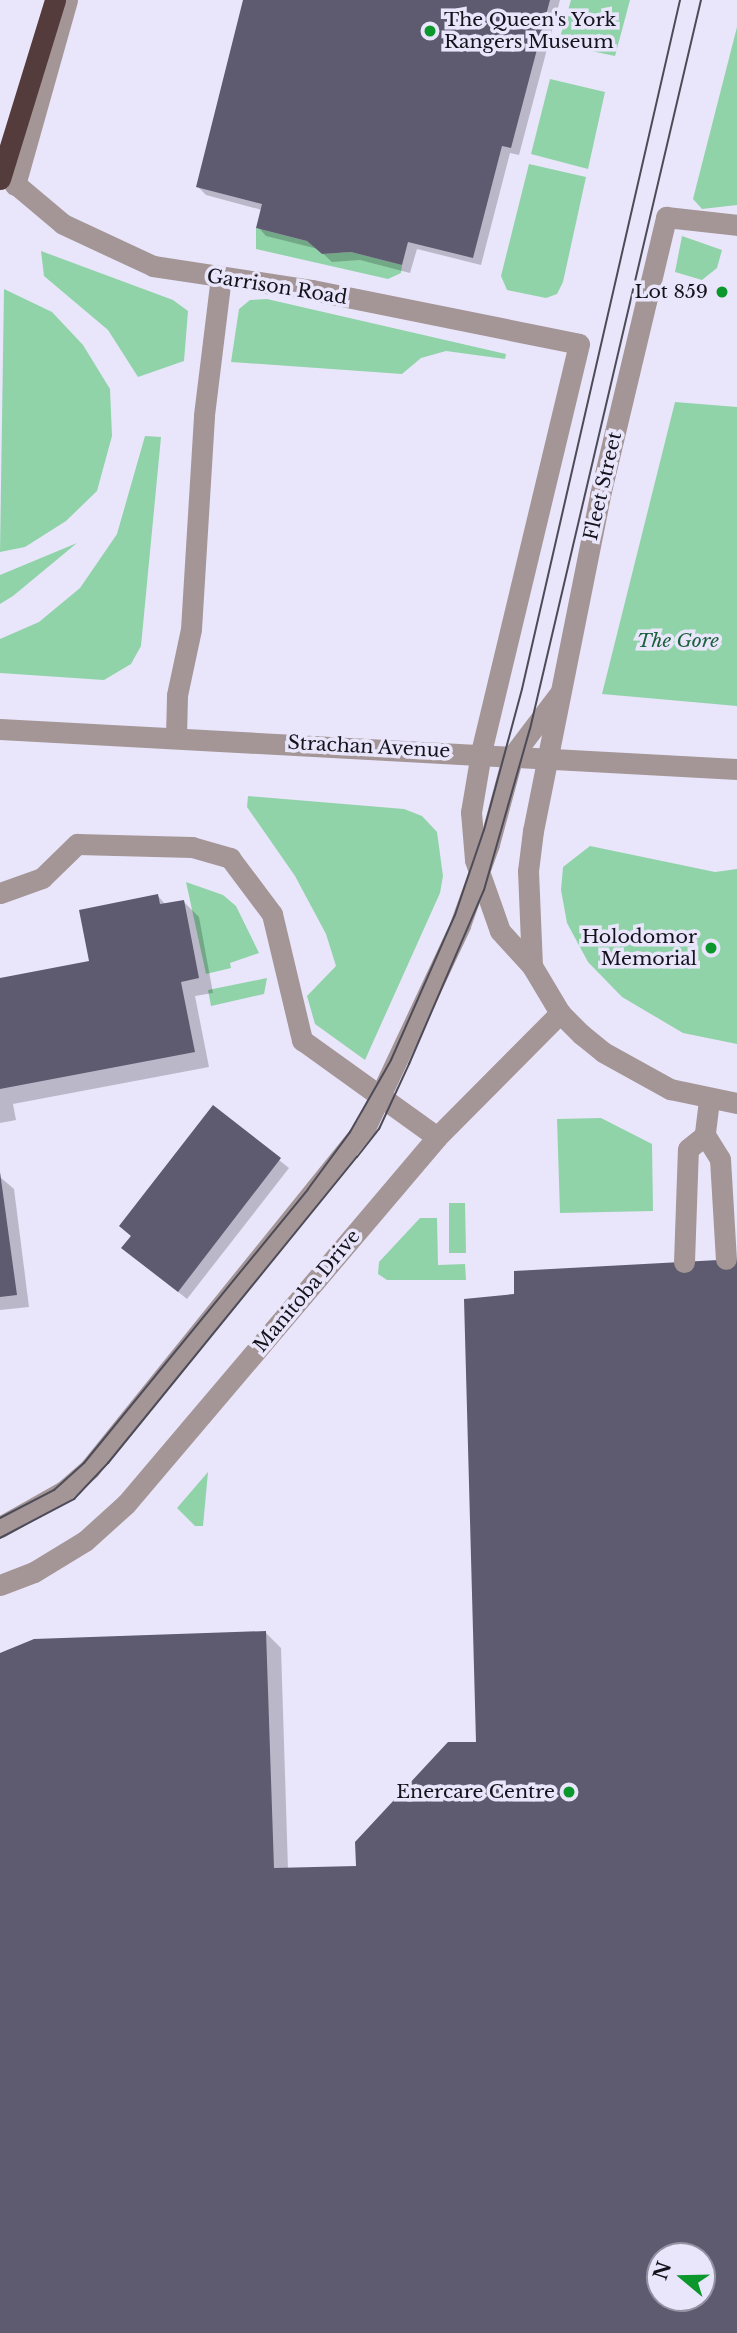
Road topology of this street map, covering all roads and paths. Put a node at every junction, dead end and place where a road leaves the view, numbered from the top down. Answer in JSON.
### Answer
{"nodes":[{"id":1,"x":55,"y":0,"type":"edge"},
{"id":2,"x":66,"y":0,"type":"edge"},
{"id":3,"x":5,"y":178,"type":"edge"},
{"id":4,"x":737,"y":225,"type":"edge"},
{"id":5,"x":221,"y":277,"type":"junction"},
{"id":6,"x":560,"y":693,"type":"junction"},
{"id":7,"x":0,"y":729,"type":"edge"},
{"id":8,"x":176,"y":737,"type":"junction"},
{"id":9,"x":481,"y":753,"type":"junction"},
{"id":10,"x":513,"y":755,"type":"junction"},
{"id":11,"x":549,"y":757,"type":"junction"},
{"id":12,"x":737,"y":769,"type":"edge"},
{"id":13,"x":479,"y":873,"type":"junction"},
{"id":14,"x":0,"y":893,"type":"edge"},
{"id":15,"x":532,"y":967,"type":"junction"},
{"id":16,"x":560,"y":1013,"type":"junction"},
{"id":17,"x":382,"y":1099,"type":"junction"},
{"id":18,"x":709,"y":1100,"type":"junction"},
{"id":19,"x":737,"y":1103,"type":"edge"},
{"id":20,"x":705,"y":1135,"type":"junction"},
{"id":21,"x":437,"y":1137,"type":"junction"},
{"id":22,"x":726,"y":1259,"type":"dead end"},
{"id":23,"x":684,"y":1262,"type":"dead end"},
{"id":24,"x":0,"y":1527,"type":"edge"},
{"id":25,"x":0,"y":1585,"type":"edge"}],
"edges":[{"from":1,"to":3,"type":"highway","bridge":true},
{"from":2,"to":3,"type":"street"},
{"from":3,"to":5,"type":"street","name":"Garrison Road"},
{"from":4,"to":6,"type":"street","name":"Fleet Street"},
{"from":5,"to":8,"type":"street"},
{"from":5,"to":9,"type":"street","name":"Garrison Road"},
{"from":6,"to":10,"type":"street"},
{"from":6,"to":11,"type":"street","name":"Fleet Street"},
{"from":7,"to":8,"type":"street","name":"Strachan Avenue"},
{"from":8,"to":9,"type":"street","name":"Strachan Avenue"},
{"from":9,"to":10,"type":"street","name":"Strachan Avenue"},
{"from":9,"to":13,"type":"street"},
{"from":10,"to":11,"type":"street","name":"Strachan Avenue"},
{"from":10,"to":13,"type":"street"},
{"from":11,"to":12,"type":"street","name":"Strachan Avenue"},
{"from":11,"to":15,"type":"street"},
{"from":13,"to":15,"type":"street"},
{"from":13,"to":17,"type":"street"},
{"from":14,"to":17,"type":"street"},
{"from":15,"to":16,"type":"street"},
{"from":16,"to":18,"type":"street"},
{"from":16,"to":21,"type":"street","name":"Manitoba Drive"},
{"from":17,"to":21,"type":"street"},
{"from":17,"to":24,"type":"street"},
{"from":18,"to":19,"type":"street"},
{"from":18,"to":20,"type":"street"},
{"from":20,"to":22,"type":"street"},
{"from":20,"to":23,"type":"street"},
{"from":21,"to":25,"type":"street","name":"Manitoba Drive"}]}
